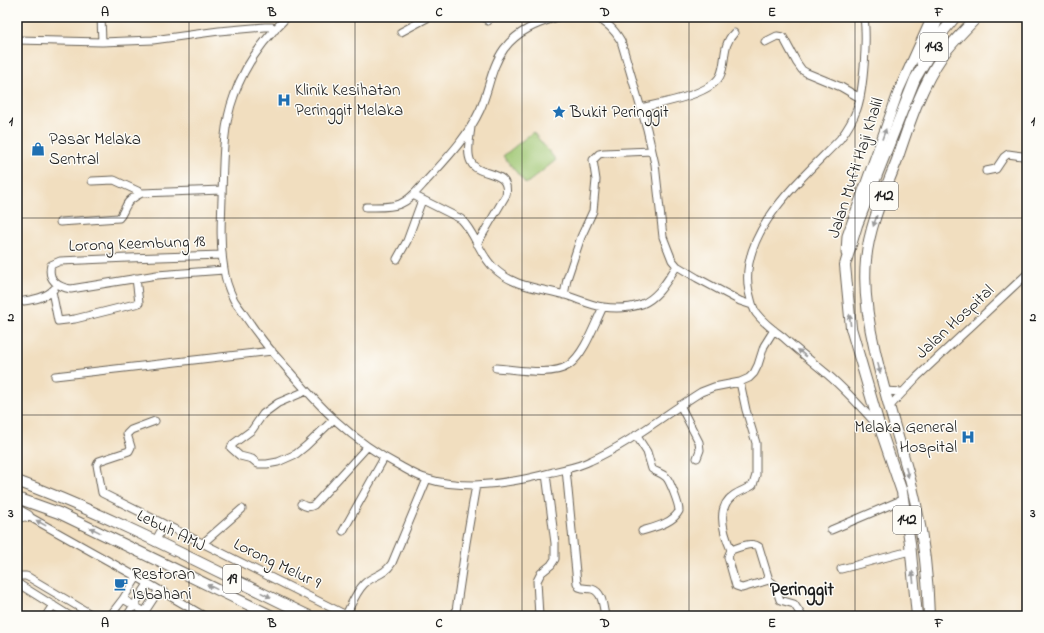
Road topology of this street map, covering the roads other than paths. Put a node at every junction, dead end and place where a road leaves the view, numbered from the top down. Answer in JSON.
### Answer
{"nodes":[{"id":1,"x":102,"y":17,"type":"edge"},
{"id":2,"x":286,"y":17,"type":"edge"},
{"id":3,"x":429,"y":17,"type":"edge"},
{"id":4,"x":558,"y":17,"type":"edge"},
{"id":5,"x":596,"y":17,"type":"edge"},
{"id":6,"x":932,"y":17,"type":"edge"},
{"id":7,"x":939,"y":17,"type":"edge"},
{"id":8,"x":955,"y":17,"type":"edge"},
{"id":9,"x":977,"y":17,"type":"edge"},
{"id":10,"x":865,"y":18,"type":"edge"},
{"id":11,"x":275,"y":30,"type":"junction"},
{"id":12,"x":401,"y":32,"type":"dead end"},
{"id":13,"x":734,"y":33,"type":"dead end"},
{"id":14,"x":17,"y":40,"type":"edge"},
{"id":15,"x":102,"y":42,"type":"junction"},
{"id":16,"x":765,"y":42,"type":"dead end"},
{"id":17,"x":915,"y":79,"type":"junction"},
{"id":18,"x":928,"y":80,"type":"joint"},
{"id":19,"x":860,"y":98,"type":"junction"},
{"id":20,"x":641,"y":108,"type":"junction"},
{"id":21,"x":471,"y":127,"type":"junction"},
{"id":22,"x":652,"y":151,"type":"junction"},
{"id":23,"x":1027,"y":158,"type":"edge"},
{"id":24,"x":986,"y":171,"type":"dead end"},
{"id":25,"x":92,"y":181,"type":"dead end"},
{"id":26,"x":222,"y":190,"type":"junction"},
{"id":27,"x":142,"y":193,"type":"junction"},
{"id":28,"x":413,"y":195,"type":"junction"},
{"id":29,"x":422,"y":200,"type":"junction"},
{"id":30,"x":366,"y":207,"type":"dead end"},
{"id":31,"x":60,"y":222,"type":"dead end"},
{"id":32,"x":477,"y":244,"type":"junction"},
{"id":33,"x":222,"y":255,"type":"junction"},
{"id":34,"x":397,"y":259,"type":"dead end"},
{"id":35,"x":845,"y":265,"type":"junction"},
{"id":36,"x":676,"y":266,"type":"junction"},
{"id":37,"x":224,"y":270,"type":"junction"},
{"id":38,"x":1027,"y":274,"type":"edge"},
{"id":39,"x":136,"y":278,"type":"junction"},
{"id":40,"x":57,"y":285,"type":"junction"},
{"id":41,"x":52,"y":291,"type":"junction"},
{"id":42,"x":564,"y":295,"type":"junction"},
{"id":43,"x":17,"y":302,"type":"edge"},
{"id":44,"x":752,"y":305,"type":"junction"},
{"id":45,"x":603,"y":307,"type":"junction"},
{"id":46,"x":774,"y":330,"type":"junction"},
{"id":47,"x":272,"y":351,"type":"junction"},
{"id":48,"x":496,"y":368,"type":"dead end"},
{"id":49,"x":54,"y":376,"type":"dead end"},
{"id":50,"x":740,"y":382,"type":"junction"},
{"id":51,"x":306,"y":391,"type":"junction"},
{"id":52,"x":884,"y":391,"type":"junction"},
{"id":53,"x":903,"y":392,"type":"junction"},
{"id":54,"x":680,"y":405,"type":"junction"},
{"id":55,"x":889,"y":407,"type":"junction"},
{"id":56,"x":333,"y":420,"type":"junction"},
{"id":57,"x":155,"y":421,"type":"dead end"},
{"id":58,"x":880,"y":428,"type":"junction"},
{"id":59,"x":636,"y":435,"type":"junction"},
{"id":60,"x":367,"y":448,"type":"junction"},
{"id":61,"x":384,"y":458,"type":"junction"},
{"id":62,"x":697,"y":458,"type":"dead end"},
{"id":63,"x":566,"y":469,"type":"junction"},
{"id":64,"x":546,"y":474,"type":"junction"},
{"id":65,"x":428,"y":479,"type":"junction"},
{"id":66,"x":17,"y":481,"type":"edge"},
{"id":67,"x":476,"y":484,"type":"junction"},
{"id":68,"x":17,"y":498,"type":"edge"},
{"id":69,"x":904,"y":499,"type":"junction"},
{"id":70,"x":301,"y":504,"type":"dead end"},
{"id":71,"x":242,"y":509,"type":"dead end"},
{"id":72,"x":17,"y":510,"type":"edge"},
{"id":73,"x":28,"y":516,"type":"junction"},
{"id":74,"x":17,"y":519,"type":"edge"},
{"id":75,"x":164,"y":525,"type":"junction"},
{"id":76,"x":831,"y":530,"type":"dead end"},
{"id":77,"x":343,"y":531,"type":"dead end"},
{"id":78,"x":642,"y":531,"type":"dead end"},
{"id":79,"x":155,"y":542,"type":"junction"},
{"id":80,"x":202,"y":544,"type":"junction"},
{"id":81,"x":731,"y":550,"type":"junction"},
{"id":82,"x":910,"y":551,"type":"junction"},
{"id":83,"x":841,"y":569,"type":"dead end"},
{"id":84,"x":137,"y":577,"type":"junction"},
{"id":85,"x":17,"y":579,"type":"edge"},
{"id":86,"x":769,"y":580,"type":"junction"},
{"id":87,"x":17,"y":583,"type":"edge"},
{"id":88,"x":148,"y":584,"type":"junction"},
{"id":89,"x":159,"y":590,"type":"junction"},
{"id":90,"x":123,"y":599,"type":"junction"},
{"id":91,"x":53,"y":605,"type":"junction"},
{"id":92,"x":77,"y":606,"type":"junction"},
{"id":93,"x":134,"y":606,"type":"junction"},
{"id":94,"x":456,"y":611,"type":"dead end"},
{"id":95,"x":143,"y":614,"type":"edge"},
{"id":96,"x":46,"y":616,"type":"edge"},
{"id":97,"x":71,"y":616,"type":"edge"},
{"id":98,"x":94,"y":616,"type":"edge"},
{"id":99,"x":110,"y":616,"type":"edge"},
{"id":100,"x":127,"y":616,"type":"edge"},
{"id":101,"x":204,"y":616,"type":"edge"},
{"id":102,"x":272,"y":616,"type":"edge"},
{"id":103,"x":309,"y":616,"type":"edge"},
{"id":104,"x":347,"y":616,"type":"edge"},
{"id":105,"x":538,"y":616,"type":"edge"},
{"id":106,"x":605,"y":616,"type":"edge"},
{"id":107,"x":802,"y":616,"type":"edge"},
{"id":108,"x":916,"y":616,"type":"edge"},
{"id":109,"x":929,"y":616,"type":"edge"}],
"edges":[{"from":1,"to":15,"type":"street"},
{"from":2,"to":11,"type":"street"},
{"from":3,"to":12,"type":"street"},
{"from":4,"to":21,"type":"street"},
{"from":5,"to":20,"type":"street"},
{"from":35,"to":6,"type":"main road","name":"Jalan Mufti Haji Khalil","number":"142","one_way":true},
{"from":7,"to":17,"type":"main road","number":"142"},
{"from":8,"to":17,"type":"highway","number":"143"},
{"from":9,"to":18,"type":"highway","number":"143"},
{"from":10,"to":19,"type":"street"},
{"from":11,"to":15,"type":"street"},
{"from":11,"to":26,"type":"street"},
{"from":13,"to":20,"type":"street"},
{"from":14,"to":15,"type":"street"},
{"from":16,"to":19,"type":"street"},
{"from":17,"to":35,"type":"highway","number":"142"},
{"from":18,"to":52,"type":"highway","name":"Jalan Mufti Haji Khalil","number":"142","one_way":true},
{"from":19,"to":44,"type":"street"},
{"from":20,"to":22,"type":"street"},
{"from":21,"to":28,"type":"street"},
{"from":21,"to":32,"type":"street"},
{"from":22,"to":36,"type":"street"},
{"from":22,"to":42,"type":"street"},
{"from":23,"to":24,"type":"street"},
{"from":25,"to":27,"type":"street"},
{"from":26,"to":27,"type":"street"},
{"from":26,"to":33,"type":"street"},
{"from":27,"to":31,"type":"street"},
{"from":28,"to":29,"type":"street"},
{"from":28,"to":30,"type":"street"},
{"from":29,"to":32,"type":"street"},
{"from":29,"to":34,"type":"street"},
{"from":32,"to":42,"type":"street"},
{"from":33,"to":37,"type":"street"},
{"from":33,"to":40,"type":"street","name":"Lorong Keembung 18"},
{"from":58,"to":35,"type":"highway","name":"Jalan Mufti Haji Khalil","number":"142","one_way":true},
{"from":36,"to":44,"type":"street"},
{"from":36,"to":45,"type":"street"},
{"from":37,"to":39,"type":"street"},
{"from":37,"to":47,"type":"street"},
{"from":38,"to":53,"type":"street","name":"Jalan Hospital"},
{"from":39,"to":40,"type":"street"},
{"from":39,"to":41,"type":"street"},
{"from":40,"to":41,"type":"street"},
{"from":41,"to":43,"type":"street"},
{"from":42,"to":45,"type":"street"},
{"from":44,"to":46,"type":"street"},
{"from":45,"to":48,"type":"street"},
{"from":46,"to":50,"type":"street"},
{"from":58,"to":46,"type":"street","one_way":true},
{"from":47,"to":49,"type":"street"},
{"from":47,"to":51,"type":"street"},
{"from":50,"to":54,"type":"street"},
{"from":50,"to":81,"type":"street"},
{"from":51,"to":56,"type":"street"},
{"from":51,"to":56,"type":"street"},
{"from":52,"to":53,"type":"street"},
{"from":52,"to":55,"type":"highway","name":"Jalan Mufti Haji Khalil","number":"142"},
{"from":53,"to":55,"type":"street","name":"Jalan Hospital"},
{"from":54,"to":59,"type":"street"},
{"from":54,"to":62,"type":"street"},
{"from":55,"to":109,"type":"highway","name":"Jalan Mufti Haji Khalil","number":"142","one_way":true},
{"from":56,"to":60,"type":"street"},
{"from":57,"to":75,"type":"street","name":"Lorong Melur 9"},
{"from":58,"to":69,"type":"highway","name":"Jalan Mufti Haji Khalil","number":"142"},
{"from":59,"to":63,"type":"street"},
{"from":59,"to":78,"type":"street"},
{"from":60,"to":61,"type":"street"},
{"from":60,"to":70,"type":"street"},
{"from":61,"to":65,"type":"street"},
{"from":61,"to":77,"type":"street"},
{"from":63,"to":64,"type":"street"},
{"from":63,"to":106,"type":"street"},
{"from":64,"to":67,"type":"street"},
{"from":64,"to":105,"type":"street"},
{"from":65,"to":67,"type":"street"},
{"from":65,"to":104,"type":"street"},
{"from":66,"to":79,"type":"highway","name":"Lebuh AMJ","number":"19"},
{"from":67,"to":94,"type":"street"},
{"from":102,"to":68,"type":"highway","name":"Lebuh AMJ","number":"19","one_way":true},
{"from":69,"to":76,"type":"street"},
{"from":69,"to":82,"type":"highway","name":"Jalan Mufti Haji Khalil","number":"142"},
{"from":71,"to":80,"type":"street"},
{"from":72,"to":73,"type":"highway"},
{"from":73,"to":74,"type":"street"},
{"from":84,"to":73,"type":"street","one_way":true},
{"from":75,"to":79,"type":"street"},
{"from":75,"to":80,"type":"street","name":"Lorong Melur 9"},
{"from":79,"to":103,"type":"highway","name":"Lebuh AMJ","number":"19","one_way":true},
{"from":80,"to":104,"type":"street","name":"Lorong Melur 9"},
{"from":81,"to":86,"type":"street"},
{"from":81,"to":86,"type":"street"},
{"from":82,"to":83,"type":"street"},
{"from":108,"to":82,"type":"highway","name":"Jalan Mufti Haji Khalil","number":"142","one_way":true},
{"from":84,"to":88,"type":"street"},
{"from":84,"to":90,"type":"street"},
{"from":85,"to":92,"type":"street"},
{"from":86,"to":107,"type":"street"},
{"from":87,"to":91,"type":"street"},
{"from":88,"to":89,"type":"street"},
{"from":88,"to":93,"type":"street"},
{"from":89,"to":95,"type":"street"},
{"from":89,"to":101,"type":"street"},
{"from":90,"to":93,"type":"street"},
{"from":90,"to":99,"type":"street"},
{"from":91,"to":96,"type":"street"},
{"from":91,"to":97,"type":"street"},
{"from":92,"to":97,"type":"street"},
{"from":92,"to":98,"type":"street"},
{"from":93,"to":95,"type":"street"},
{"from":93,"to":100,"type":"street"}]}
